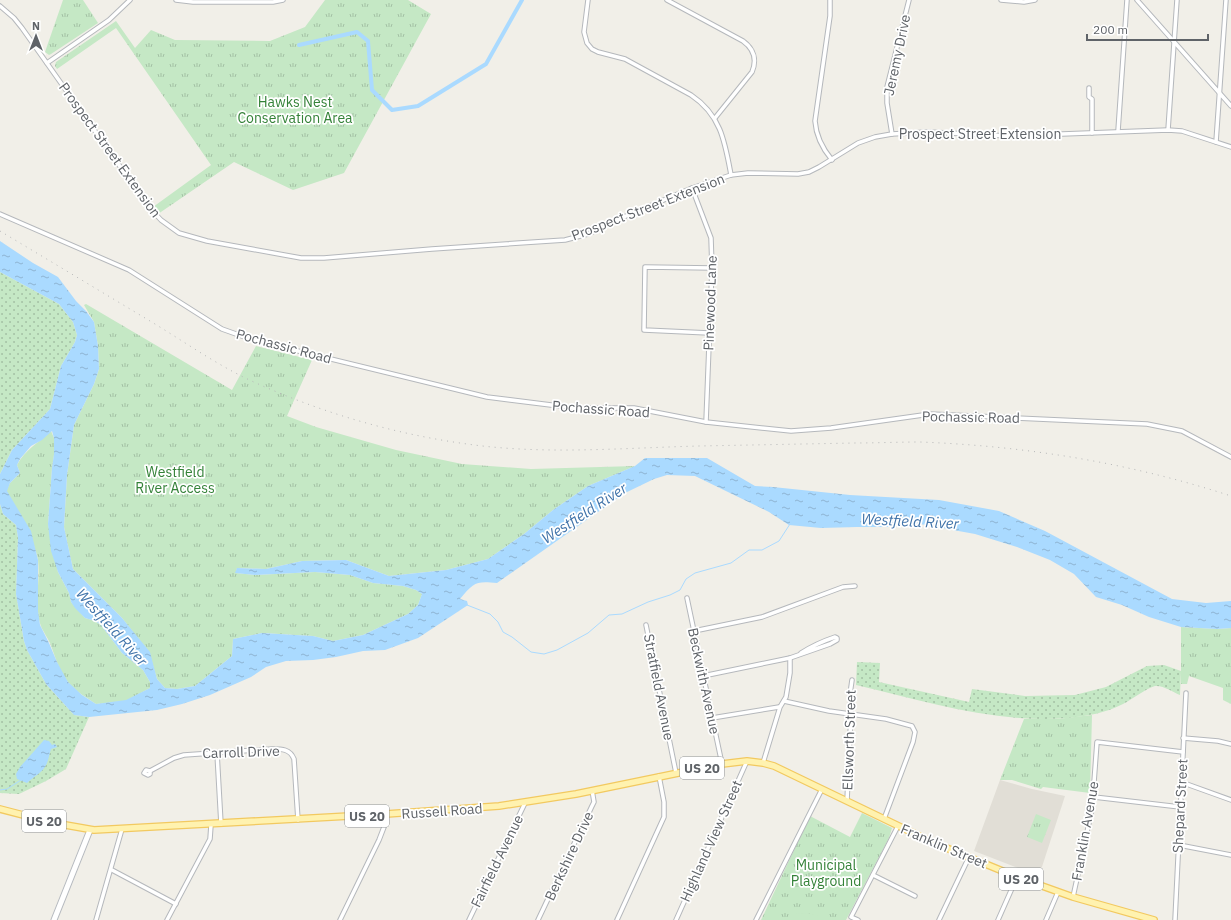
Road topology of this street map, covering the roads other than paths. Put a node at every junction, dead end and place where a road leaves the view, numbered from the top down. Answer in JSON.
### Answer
{"nodes":[{"id":1,"x":130,"y":0,"type":"edge"},
{"id":2,"x":176,"y":0,"type":"edge"},
{"id":3,"x":283,"y":0,"type":"edge"},
{"id":4,"x":588,"y":0,"type":"edge"},
{"id":5,"x":667,"y":0,"type":"edge"},
{"id":6,"x":830,"y":0,"type":"edge"},
{"id":7,"x":909,"y":0,"type":"edge"},
{"id":8,"x":1001,"y":0,"type":"edge"},
{"id":9,"x":1035,"y":0,"type":"edge"},
{"id":10,"x":1127,"y":0,"type":"edge"},
{"id":11,"x":1137,"y":0,"type":"edge"},
{"id":12,"x":1177,"y":0,"type":"edge"},
{"id":13,"x":1226,"y":0,"type":"edge"},
{"id":14,"x":0,"y":6,"type":"edge"},
{"id":15,"x":1174,"y":40,"type":"junction"},
{"id":16,"x":47,"y":63,"type":"junction"},
{"id":17,"x":1089,"y":88,"type":"dead end"},
{"id":18,"x":1220,"y":94,"type":"junction"},
{"id":19,"x":1231,"y":106,"type":"edge"},
{"id":20,"x":715,"y":118,"type":"junction"},
{"id":21,"x":1168,"y":130,"type":"junction"},
{"id":22,"x":1118,"y":131,"type":"junction"},
{"id":23,"x":1092,"y":133,"type":"junction"},
{"id":24,"x":892,"y":134,"type":"junction"},
{"id":25,"x":1216,"y":142,"type":"junction"},
{"id":26,"x":1231,"y":147,"type":"edge"},
{"id":27,"x":832,"y":160,"type":"junction"},
{"id":28,"x":731,"y":175,"type":"junction"},
{"id":29,"x":692,"y":188,"type":"junction"},
{"id":30,"x":0,"y":214,"type":"edge"},
{"id":31,"x":712,"y":268,"type":"junction"},
{"id":32,"x":709,"y":333,"type":"junction"},
{"id":33,"x":706,"y":422,"type":"junction"},
{"id":34,"x":1231,"y":457,"type":"edge"},
{"id":35,"x":854,"y":586,"type":"dead end"},
{"id":36,"x":687,"y":598,"type":"dead end"},
{"id":37,"x":646,"y":625,"type":"dead end"},
{"id":38,"x":694,"y":631,"type":"junction"},
{"id":39,"x":801,"y":653,"type":"junction"},
{"id":40,"x":790,"y":658,"type":"junction"},
{"id":41,"x":703,"y":676,"type":"junction"},
{"id":42,"x":852,"y":680,"type":"dead end"},
{"id":43,"x":1186,"y":693,"type":"dead end"},
{"id":44,"x":784,"y":701,"type":"junction"},
{"id":45,"x":780,"y":707,"type":"junction"},
{"id":46,"x":851,"y":713,"type":"junction"},
{"id":47,"x":712,"y":718,"type":"junction"},
{"id":48,"x":1183,"y":738,"type":"junction"},
{"id":49,"x":1231,"y":744,"type":"edge"},
{"id":50,"x":1183,"y":752,"type":"junction"},
{"id":51,"x":217,"y":753,"type":"junction"},
{"id":52,"x":747,"y":761,"type":"junction"},
{"id":53,"x":763,"y":763,"type":"junction"},
{"id":54,"x":722,"y":764,"type":"junction"},
{"id":55,"x":150,"y":771,"type":"dead end"},
{"id":56,"x":676,"y":773,"type":"junction"},
{"id":57,"x":659,"y":776,"type":"junction"},
{"id":58,"x":1181,"y":782,"type":"junction"},
{"id":59,"x":822,"y":789,"type":"junction"},
{"id":60,"x":592,"y":790,"type":"junction"},
{"id":61,"x":1094,"y":797,"type":"junction"},
{"id":62,"x":1231,"y":800,"type":"edge"},
{"id":63,"x":848,"y":801,"type":"junction"},
{"id":64,"x":525,"y":803,"type":"junction"},
{"id":65,"x":1180,"y":807,"type":"junction"},
{"id":66,"x":0,"y":809,"type":"edge"},
{"id":67,"x":386,"y":814,"type":"junction"},
{"id":68,"x":884,"y":819,"type":"junction"},
{"id":69,"x":298,"y":820,"type":"junction"},
{"id":70,"x":221,"y":824,"type":"junction"},
{"id":71,"x":211,"y":825,"type":"junction"},
{"id":72,"x":898,"y":826,"type":"junction"},
{"id":73,"x":122,"y":829,"type":"junction"},
{"id":74,"x":90,"y":830,"type":"junction"},
{"id":75,"x":1178,"y":845,"type":"junction"},
{"id":76,"x":1231,"y":855,"type":"edge"},
{"id":77,"x":969,"y":857,"type":"junction"},
{"id":78,"x":112,"y":870,"type":"junction"},
{"id":79,"x":873,"y":875,"type":"junction"},
{"id":80,"x":1018,"y":877,"type":"junction"},
{"id":81,"x":1058,"y":892,"type":"junction"},
{"id":82,"x":915,"y":896,"type":"dead end"},
{"id":83,"x":1073,"y":897,"type":"junction"},
{"id":84,"x":176,"y":904,"type":"junction"},
{"id":85,"x":1150,"y":919,"type":"edge"},
{"id":86,"x":54,"y":920,"type":"edge"},
{"id":87,"x":96,"y":920,"type":"edge"},
{"id":88,"x":167,"y":920,"type":"edge"},
{"id":89,"x":340,"y":920,"type":"edge"},
{"id":90,"x":469,"y":920,"type":"edge"},
{"id":91,"x":538,"y":920,"type":"edge"},
{"id":92,"x":617,"y":920,"type":"edge"},
{"id":93,"x":676,"y":920,"type":"edge"},
{"id":94,"x":756,"y":920,"type":"edge"},
{"id":95,"x":858,"y":920,"type":"edge"},
{"id":96,"x":939,"y":920,"type":"edge"},
{"id":97,"x":998,"y":920,"type":"edge"},
{"id":98,"x":1046,"y":920,"type":"edge"},
{"id":99,"x":1175,"y":920,"type":"edge"}],
"edges":[{"from":1,"to":16,"type":"street"},
{"from":2,"to":3,"type":"street"},
{"from":4,"to":20,"type":"street"},
{"from":5,"to":20,"type":"street"},
{"from":6,"to":27,"type":"street"},
{"from":7,"to":24,"type":"street","name":"Jeremy Drive"},
{"from":8,"to":9,"type":"street"},
{"from":10,"to":22,"type":"street"},
{"from":11,"to":15,"type":"street"},
{"from":12,"to":15,"type":"street"},
{"from":13,"to":18,"type":"street"},
{"from":14,"to":16,"type":"street","name":"Prospect Street Extension"},
{"from":15,"to":18,"type":"street"},
{"from":15,"to":21,"type":"street"},
{"from":16,"to":29,"type":"street","name":"Prospect Street Extension"},
{"from":17,"to":23,"type":"street"},
{"from":18,"to":19,"type":"street"},
{"from":18,"to":25,"type":"street"},
{"from":20,"to":28,"type":"street"},
{"from":21,"to":22,"type":"street","name":"Prospect Street Extension"},
{"from":21,"to":25,"type":"street","name":"Prospect Street Extension"},
{"from":22,"to":23,"type":"street","name":"Prospect Street Extension"},
{"from":23,"to":24,"type":"street","name":"Prospect Street Extension"},
{"from":24,"to":27,"type":"street","name":"Prospect Street Extension"},
{"from":25,"to":26,"type":"street","name":"Prospect Street Extension"},
{"from":27,"to":28,"type":"street","name":"Prospect Street Extension"},
{"from":28,"to":29,"type":"street","name":"Prospect Street Extension"},
{"from":29,"to":31,"type":"street","name":"Pinewood Lane"},
{"from":30,"to":33,"type":"street","name":"Pochassic Road"},
{"from":31,"to":32,"type":"street","name":"Pinewood Lane"},
{"from":31,"to":32,"type":"street"},
{"from":32,"to":33,"type":"street","name":"Pinewood Lane"},
{"from":33,"to":34,"type":"street","name":"Pochassic Road"},
{"from":35,"to":38,"type":"street"},
{"from":36,"to":38,"type":"street","name":"Beckwith Avenue"},
{"from":37,"to":56,"type":"street","name":"Stratfield Avenue"},
{"from":38,"to":41,"type":"street","name":"Beckwith Avenue"},
{"from":39,"to":39,"type":"street"},
{"from":39,"to":40,"type":"street"},
{"from":40,"to":41,"type":"street"},
{"from":40,"to":44,"type":"street"},
{"from":41,"to":47,"type":"street","name":"Beckwith Avenue"},
{"from":42,"to":46,"type":"street","name":"Ellsworth Street"},
{"from":43,"to":48,"type":"street","name":"Shepard Street"},
{"from":44,"to":45,"type":"street"},
{"from":44,"to":46,"type":"street"},
{"from":45,"to":47,"type":"street"},
{"from":45,"to":53,"type":"street"},
{"from":46,"to":63,"type":"street","name":"Ellsworth Street"},
{"from":46,"to":68,"type":"street"},
{"from":47,"to":54,"type":"street","name":"Beckwith Avenue"},
{"from":48,"to":49,"type":"street"},
{"from":48,"to":50,"type":"street","name":"Shepard Street"},
{"from":50,"to":58,"type":"street","name":"Shepard Street"},
{"from":50,"to":61,"type":"street","name":"Franklin Avenue"},
{"from":51,"to":55,"type":"street","name":"Carroll Drive"},
{"from":51,"to":69,"type":"street","name":"Carroll Drive"},
{"from":51,"to":70,"type":"street"},
{"from":52,"to":53,"type":"main road","name":"Russell Road","number":"US 20"},
{"from":52,"to":54,"type":"main road","name":"Russell Road","number":"US 20"},
{"from":52,"to":93,"type":"street","name":"Highland View Street"},
{"from":53,"to":59,"type":"main road","name":"Franklin Street","number":"US 20"},
{"from":54,"to":56,"type":"main road","name":"Russell Road","number":"US 20"},
{"from":56,"to":57,"type":"main road","name":"Russell Road","number":"US 20"},
{"from":57,"to":60,"type":"main road","name":"Russell Road","number":"US 20"},
{"from":57,"to":92,"type":"street"},
{"from":58,"to":62,"type":"street"},
{"from":58,"to":65,"type":"street","name":"Shepard Street"},
{"from":59,"to":63,"type":"main road","name":"Franklin Street","number":"US 20"},
{"from":59,"to":94,"type":"street"},
{"from":60,"to":64,"type":"main road","name":"Russell Road","number":"US 20"},
{"from":60,"to":91,"type":"street","name":"Berkshire Drive"},
{"from":61,"to":65,"type":"street"},
{"from":61,"to":83,"type":"street","name":"Franklin Avenue"},
{"from":63,"to":68,"type":"main road","name":"Franklin Street","number":"US 20"},
{"from":64,"to":67,"type":"main road","name":"Russell Road","number":"US 20"},
{"from":64,"to":90,"type":"street","name":"Fairfield Avenue"},
{"from":65,"to":75,"type":"street","name":"Shepard Street"},
{"from":66,"to":74,"type":"main road","name":"Russell Road","number":"US 20"},
{"from":67,"to":69,"type":"main road","name":"Russell Road","number":"US 20"},
{"from":67,"to":89,"type":"street"},
{"from":68,"to":72,"type":"main road","name":"Franklin Street","number":"US 20"},
{"from":69,"to":70,"type":"main road","name":"Russell Road","number":"US 20"},
{"from":70,"to":71,"type":"main road","name":"Russell Road","number":"US 20"},
{"from":71,"to":73,"type":"main road","name":"Russell Road","number":"US 20"},
{"from":71,"to":84,"type":"street"},
{"from":72,"to":77,"type":"main road","name":"Franklin Street","number":"US 20"},
{"from":72,"to":79,"type":"street"},
{"from":73,"to":74,"type":"main road","name":"Russell Road","number":"US 20"},
{"from":73,"to":78,"type":"street"},
{"from":74,"to":86,"type":"main road"},
{"from":75,"to":76,"type":"street"},
{"from":75,"to":99,"type":"street","name":"Shepard Street"},
{"from":77,"to":80,"type":"main road","name":"Franklin Street","number":"US 20"},
{"from":77,"to":96,"type":"street"},
{"from":78,"to":84,"type":"street"},
{"from":78,"to":87,"type":"street"},
{"from":79,"to":82,"type":"street"},
{"from":79,"to":95,"type":"street"},
{"from":80,"to":81,"type":"main road","name":"Franklin Street","number":"US 20"},
{"from":80,"to":97,"type":"street"},
{"from":81,"to":83,"type":"main road","name":"Franklin Street","number":"US 20"},
{"from":81,"to":98,"type":"street"},
{"from":83,"to":85,"type":"main road","name":"Franklin Street","number":"US 20"},
{"from":84,"to":88,"type":"street"}]}
